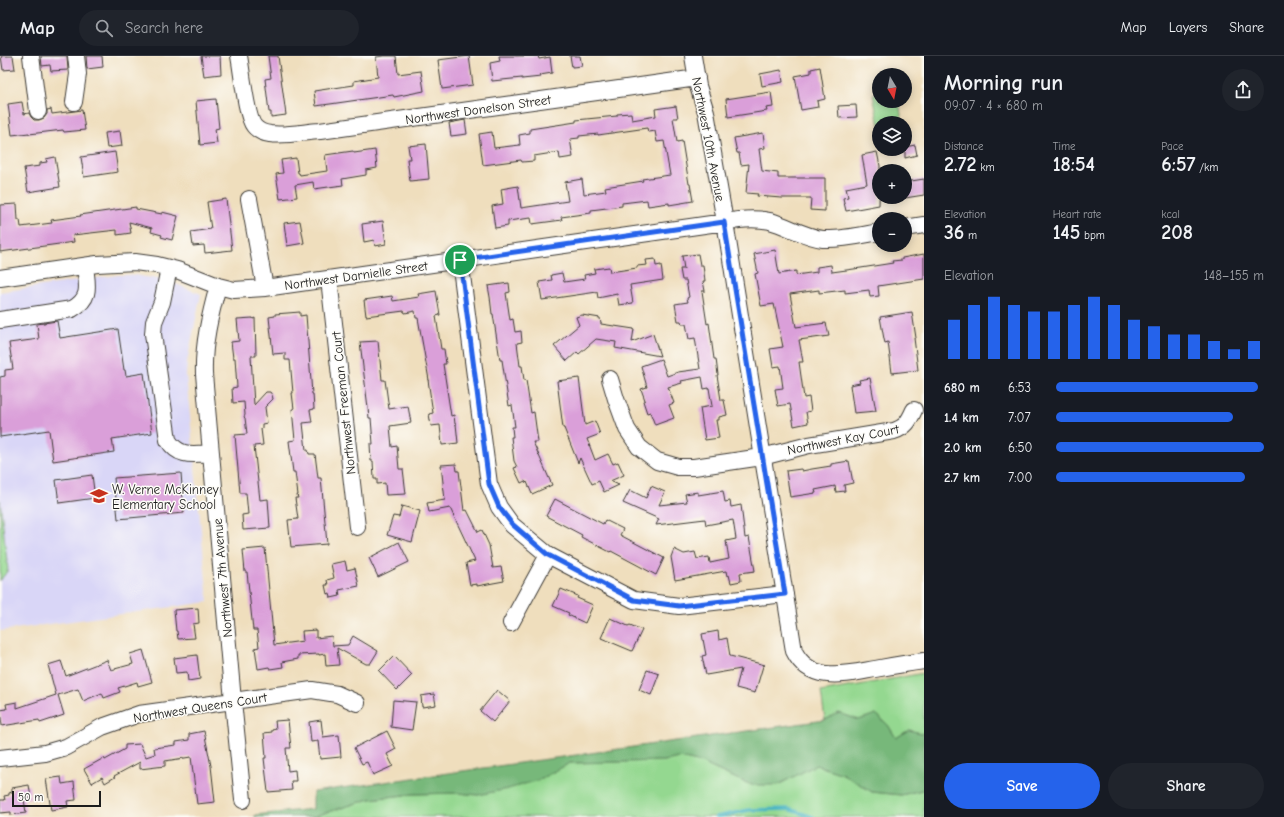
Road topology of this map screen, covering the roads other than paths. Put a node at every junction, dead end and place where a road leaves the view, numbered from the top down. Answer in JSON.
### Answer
{"nodes":[{"id":1,"x":31,"y":56,"type":"edge"},
{"id":2,"x":76,"y":56,"type":"edge"},
{"id":3,"x":240,"y":56,"type":"edge"},
{"id":4,"x":693,"y":56,"type":"edge"},
{"id":5,"x":697,"y":78,"type":"junction"},
{"id":6,"x":74,"y":102,"type":"dead end"},
{"id":7,"x":38,"y":111,"type":"dead end"},
{"id":8,"x":250,"y":199,"type":"dead end"},
{"id":9,"x":724,"y":222,"type":"junction"},
{"id":10,"x":924,"y":225,"type":"edge"},
{"id":11,"x":912,"y":227,"type":"edge"},
{"id":12,"x":872,"y":233,"type":"edge"},
{"id":13,"x":460,"y":260,"type":"junction"},
{"id":14,"x":84,"y":266,"type":"junction"},
{"id":15,"x":170,"y":268,"type":"junction"},
{"id":16,"x":0,"y":278,"type":"edge"},
{"id":17,"x":329,"y":279,"type":"junction"},
{"id":18,"x":218,"y":286,"type":"junction"},
{"id":19,"x":265,"y":288,"type":"junction"},
{"id":20,"x":0,"y":320,"type":"edge"},
{"id":21,"x":610,"y":379,"type":"dead end"},
{"id":22,"x":914,"y":410,"type":"dead end"},
{"id":23,"x":211,"y":453,"type":"junction"},
{"id":24,"x":762,"y":457,"type":"junction"},
{"id":25,"x":357,"y":527,"type":"dead end"},
{"id":26,"x":548,"y":555,"type":"junction"},
{"id":27,"x":785,"y":594,"type":"junction"},
{"id":28,"x":511,"y":623,"type":"dead end"},
{"id":29,"x":924,"y":660,"type":"edge"},
{"id":30,"x":233,"y":701,"type":"junction"},
{"id":31,"x":357,"y":703,"type":"dead end"},
{"id":32,"x":0,"y":758,"type":"edge"},
{"id":33,"x":244,"y":800,"type":"dead end"}],
"edges":[{"from":1,"to":7,"type":"street"},
{"from":2,"to":6,"type":"street"},
{"from":3,"to":5,"type":"street","name":"Northwest Donelson Street"},
{"from":4,"to":5,"type":"street","name":"Northwest 10th Avenue"},
{"from":5,"to":9,"type":"street","name":"Northwest 10th Avenue"},
{"from":8,"to":19,"type":"street"},
{"from":9,"to":12,"type":"street","name":"Northwest Darnielle Street"},
{"from":9,"to":13,"type":"street","name":"Northwest Darnielle Street"},
{"from":9,"to":24,"type":"street","name":"Northwest 10th Avenue"},
{"from":10,"to":11,"type":"street"},
{"from":13,"to":17,"type":"street","name":"Northwest Darnielle Street"},
{"from":13,"to":26,"type":"street"},
{"from":14,"to":15,"type":"street","name":"Northwest Darnielle Street"},
{"from":14,"to":16,"type":"street","name":"Northwest Darnielle Street"},
{"from":14,"to":20,"type":"street"},
{"from":15,"to":18,"type":"street","name":"Northwest Darnielle Street"},
{"from":15,"to":23,"type":"street"},
{"from":17,"to":19,"type":"street","name":"Northwest Darnielle Street"},
{"from":17,"to":25,"type":"street","name":"Northwest Freeman Court"},
{"from":18,"to":19,"type":"street","name":"Northwest Darnielle Street"},
{"from":18,"to":23,"type":"street","name":"Northwest 7th Avenue"},
{"from":21,"to":24,"type":"street","name":"Northwest Kay Court"},
{"from":22,"to":24,"type":"street","name":"Northwest Kay Court"},
{"from":23,"to":30,"type":"street","name":"Northwest 7th Avenue"},
{"from":24,"to":27,"type":"street","name":"Northwest 10th Avenue"},
{"from":26,"to":27,"type":"street"},
{"from":26,"to":28,"type":"street"},
{"from":27,"to":29,"type":"street","name":"Northwest 10th Avenue"},
{"from":30,"to":31,"type":"street","name":"Northwest Queens Court"},
{"from":30,"to":32,"type":"street","name":"Northwest Queens Court"},
{"from":30,"to":33,"type":"street","name":"Northwest 7th Avenue"}]}
